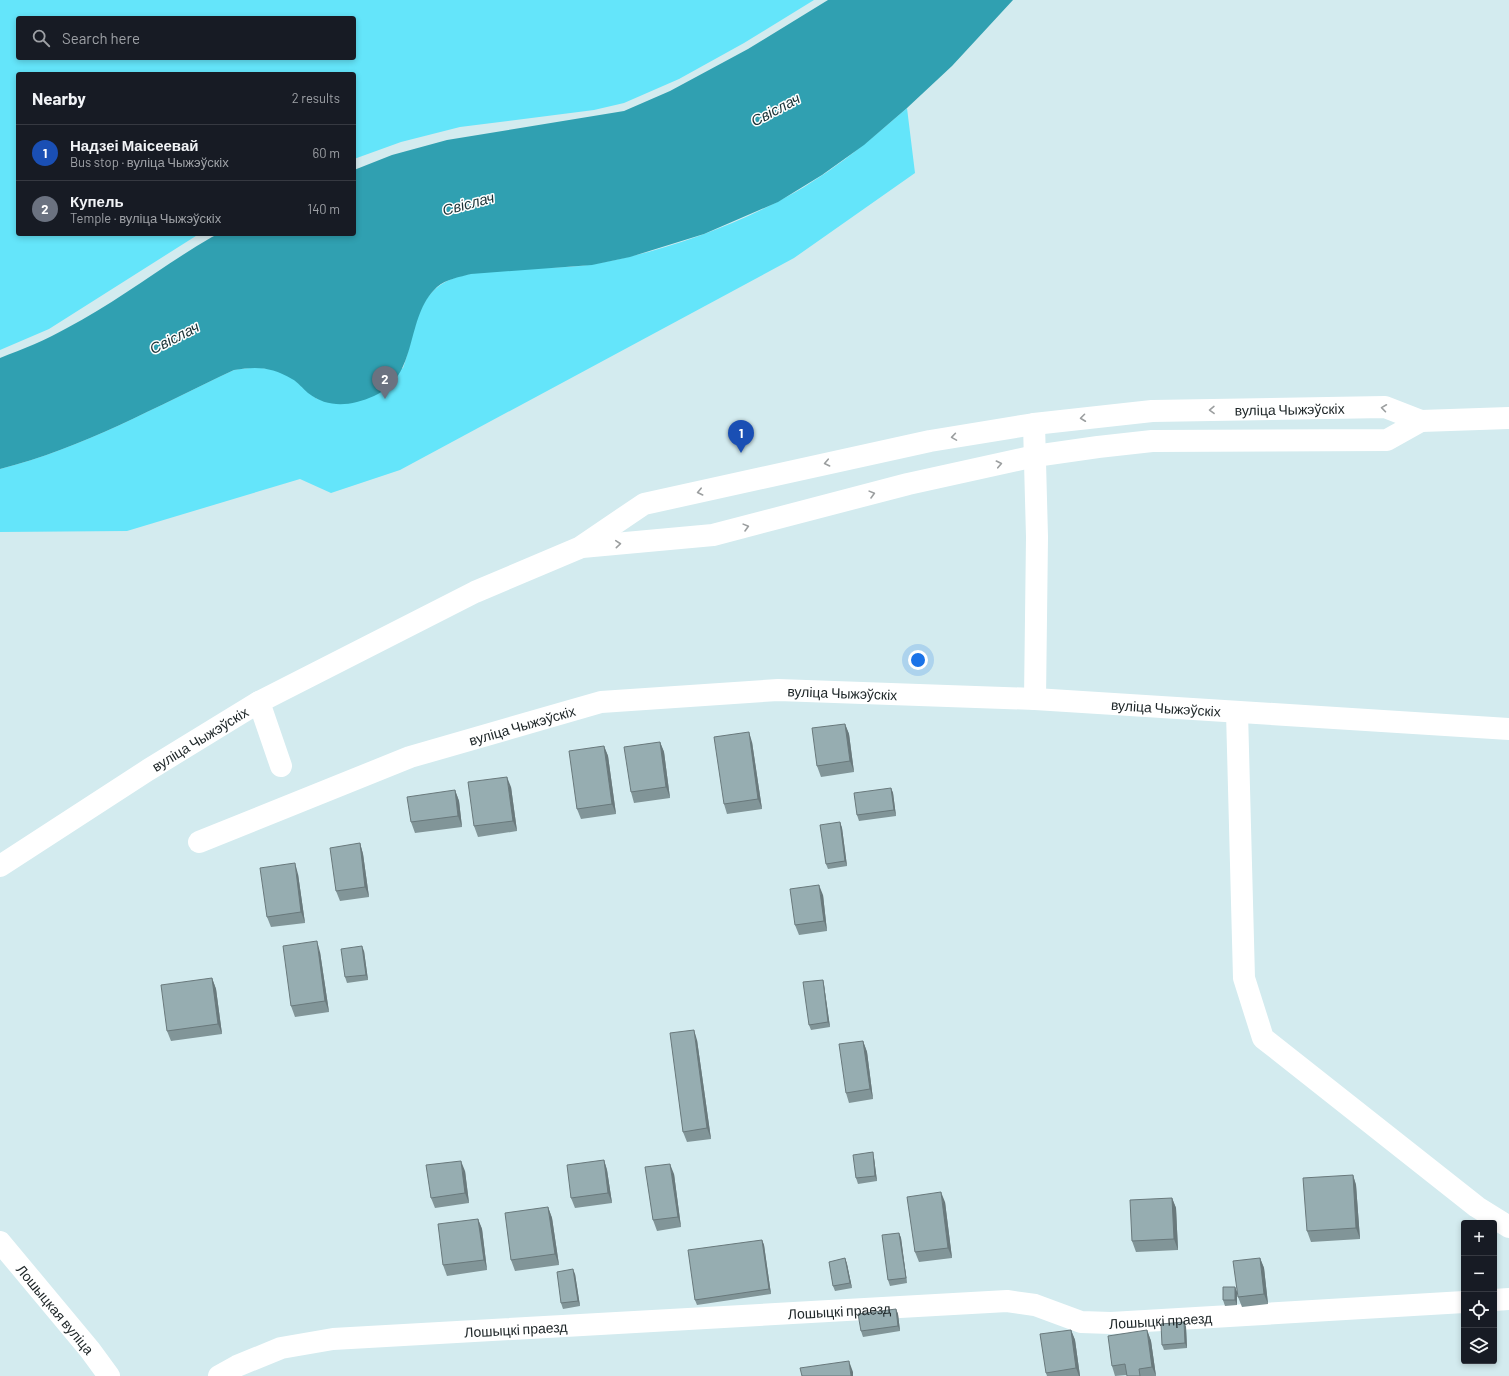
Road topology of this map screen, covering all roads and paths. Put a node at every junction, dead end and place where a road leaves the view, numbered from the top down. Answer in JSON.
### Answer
{"nodes":[{"id":1,"x":1509,"y":418,"type":"edge"},
{"id":2,"x":1421,"y":421,"type":"junction"},
{"id":3,"x":1034,"y":424,"type":"junction"},
{"id":4,"x":1035,"y":456,"type":"junction"},
{"id":5,"x":579,"y":548,"type":"junction"},
{"id":6,"x":1035,"y":698,"type":"junction"},
{"id":7,"x":259,"y":702,"type":"junction"},
{"id":8,"x":1237,"y":712,"type":"junction"},
{"id":9,"x":1509,"y":729,"type":"edge"},
{"id":10,"x":281,"y":766,"type":"dead end"},
{"id":11,"x":199,"y":842,"type":"dead end"},
{"id":12,"x":1,"y":867,"type":"edge"},
{"id":13,"x":1509,"y":1227,"type":"edge"},
{"id":14,"x":0,"y":1242,"type":"edge"},
{"id":15,"x":1509,"y":1299,"type":"edge"},
{"id":16,"x":1497,"y":1300,"type":"edge"},
{"id":17,"x":1461,"y":1302,"type":"edge"},
{"id":18,"x":109,"y":1376,"type":"edge"},
{"id":19,"x":219,"y":1376,"type":"edge"}],
"edges":[{"from":1,"to":2,"type":"street","name":"вуліца Чыжэўскіх"},
{"from":2,"to":3,"type":"street","name":"вуліца Чыжэўскіх","one_way":true},
{"from":2,"to":4,"type":"street","name":"вуліца Чыжэўскіх"},
{"from":3,"to":4,"type":"street"},
{"from":3,"to":5,"type":"street","name":"вуліца Чыжэўскіх","one_way":true},
{"from":5,"to":4,"type":"street","name":"вуліца Чыжэўскіх","one_way":true},
{"from":4,"to":6,"type":"street"},
{"from":5,"to":7,"type":"street","name":"вуліца Чыжэўскіх"},
{"from":6,"to":8,"type":"street","name":"вуліца Чыжэўскіх"},
{"from":6,"to":11,"type":"street","name":"вуліца Чыжэўскіх"},
{"from":7,"to":10,"type":"street"},
{"from":7,"to":12,"type":"street","name":"вуліца Чыжэўскіх"},
{"from":8,"to":9,"type":"street","name":"вуліца Чыжэўскіх"},
{"from":8,"to":13,"type":"street"},
{"from":14,"to":18,"type":"street","name":"Лошыцкая вуліца"},
{"from":15,"to":16,"type":"street"},
{"from":17,"to":19,"type":"street","name":"Лошыцкі праезд"}]}
